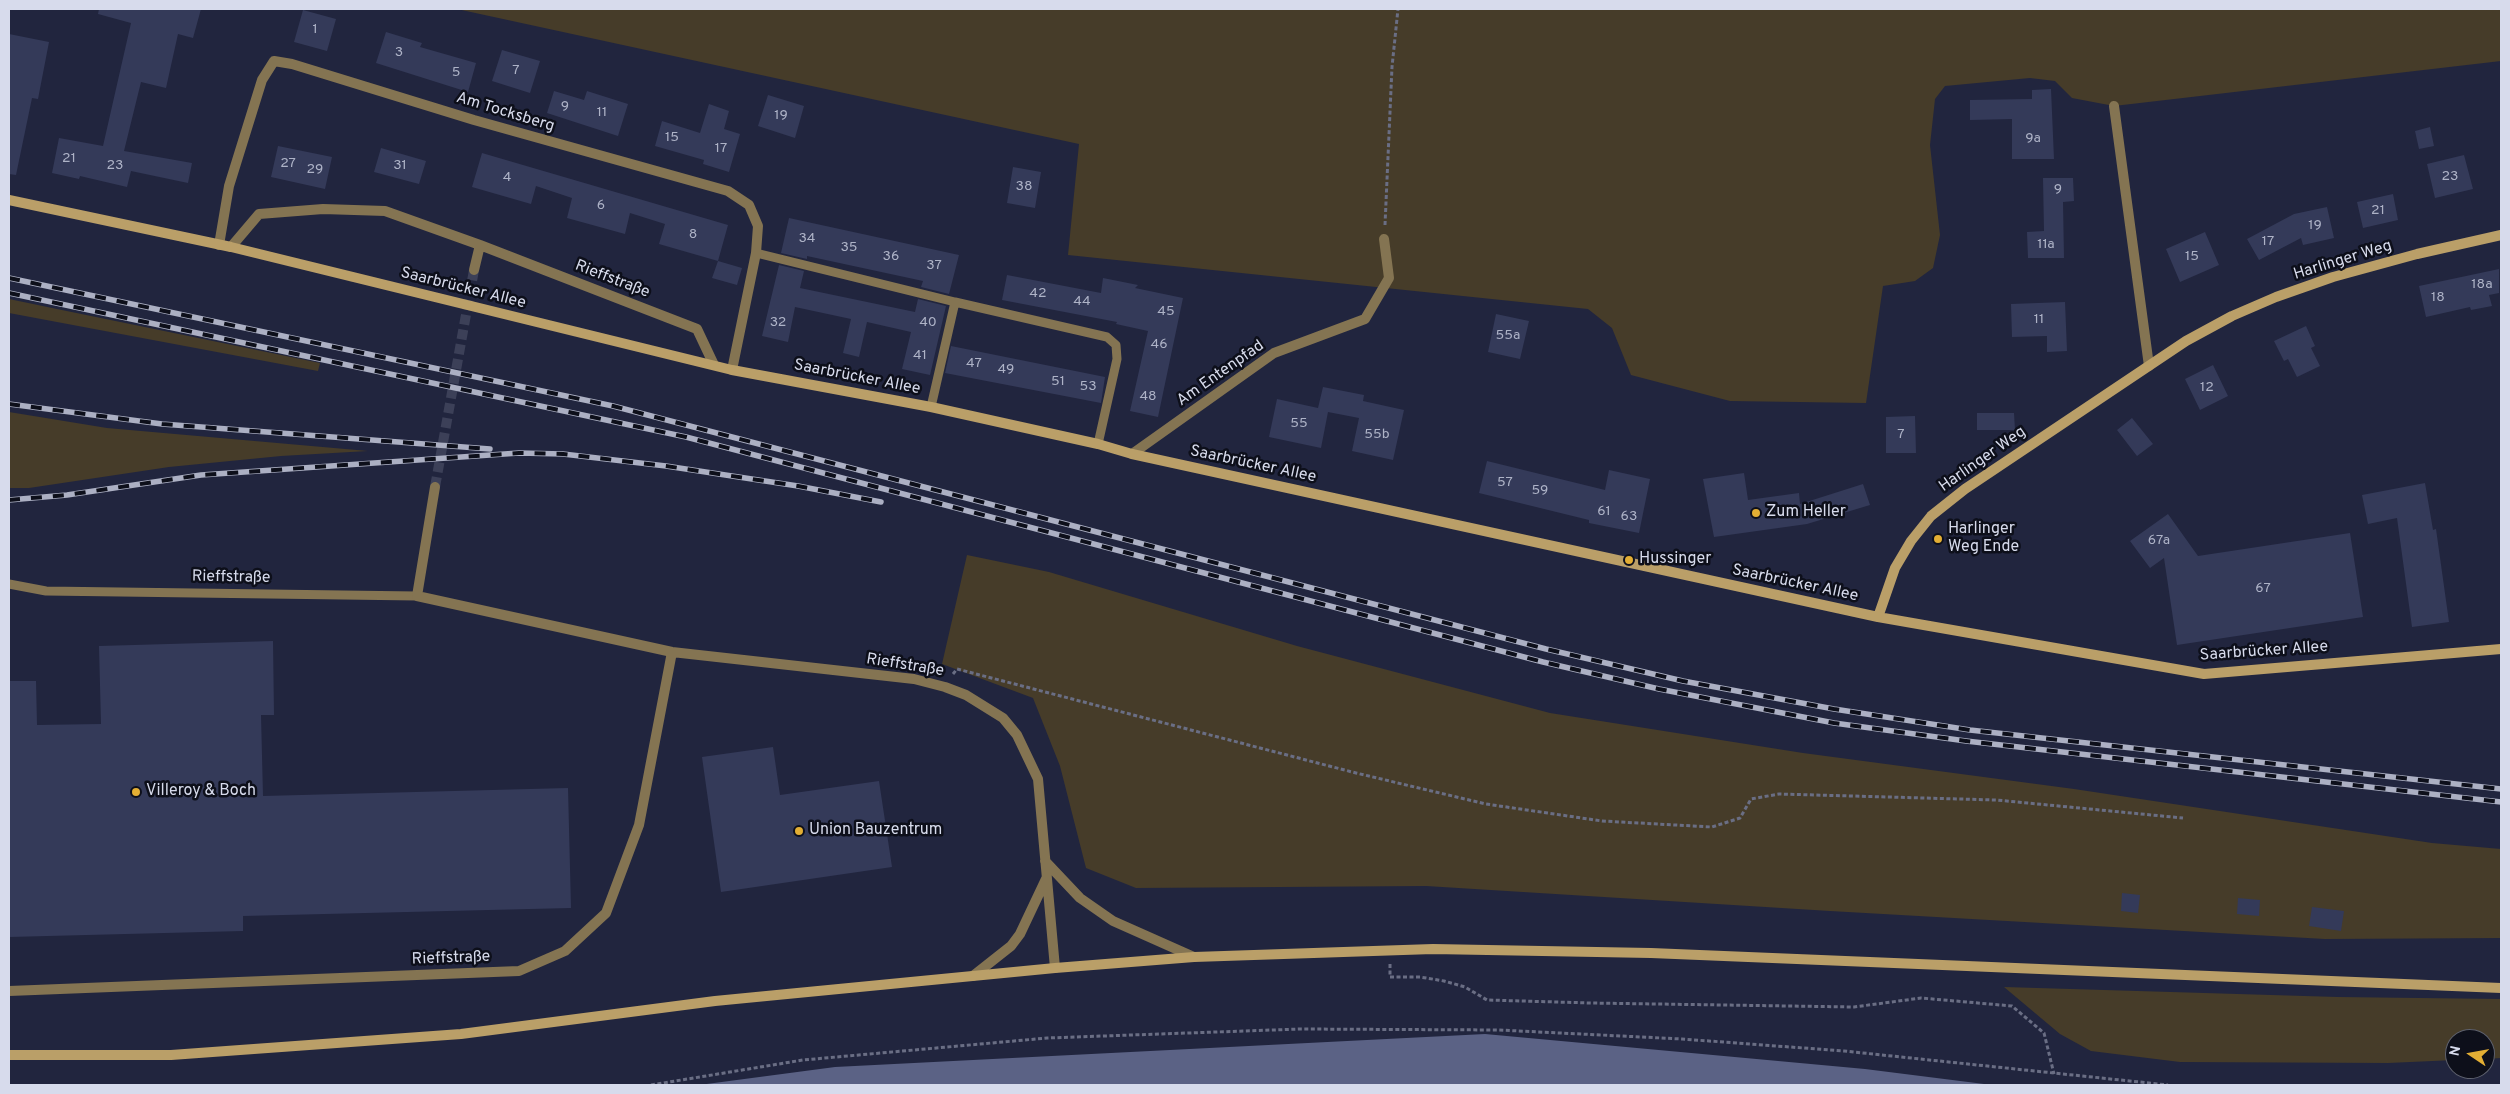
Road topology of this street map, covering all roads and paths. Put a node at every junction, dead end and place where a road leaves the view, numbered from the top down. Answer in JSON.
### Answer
{"nodes":[{"id":1,"x":1398,"y":9,"type":"edge"},
{"id":2,"x":2114,"y":106,"type":"dead end"},
{"id":3,"x":9,"y":200,"type":"edge"},
{"id":4,"x":2501,"y":235,"type":"edge"},
{"id":5,"x":1384,"y":238,"type":"joint"},
{"id":6,"x":219,"y":245,"type":"junction"},
{"id":7,"x":480,"y":245,"type":"junction"},
{"id":8,"x":231,"y":247,"type":"junction"},
{"id":9,"x":756,"y":253,"type":"junction"},
{"id":10,"x":474,"y":270,"type":"tunnel mouth"},
{"id":11,"x":955,"y":302,"type":"junction"},
{"id":12,"x":714,"y":365,"type":"junction"},
{"id":13,"x":2149,"y":366,"type":"junction"},
{"id":14,"x":732,"y":370,"type":"junction"},
{"id":15,"x":931,"y":407,"type":"junction"},
{"id":16,"x":1098,"y":444,"type":"junction"},
{"id":17,"x":1132,"y":454,"type":"junction"},
{"id":18,"x":435,"y":487,"type":"tunnel mouth"},
{"id":19,"x":9,"y":584,"type":"edge"},
{"id":20,"x":417,"y":596,"type":"junction"},
{"id":21,"x":1878,"y":617,"type":"junction"},
{"id":22,"x":2501,"y":648,"type":"edge"},
{"id":23,"x":672,"y":652,"type":"junction"},
{"id":24,"x":945,"y":687,"type":"junction"},
{"id":25,"x":2183,"y":818,"type":"dead end"},
{"id":26,"x":1045,"y":861,"type":"junction"},
{"id":27,"x":1047,"y":878,"type":"junction"},
{"id":28,"x":1390,"y":951,"type":"junction"},
{"id":29,"x":1194,"y":957,"type":"junction"},
{"id":30,"x":1055,"y":968,"type":"junction"},
{"id":31,"x":973,"y":976,"type":"junction"},
{"id":32,"x":2501,"y":988,"type":"edge"},
{"id":33,"x":9,"y":991,"type":"edge"},
{"id":34,"x":9,"y":1055,"type":"edge"},
{"id":35,"x":2054,"y":1074,"type":"junction"},
{"id":36,"x":651,"y":1085,"type":"edge"},
{"id":37,"x":2168,"y":1085,"type":"edge"}],
"edges":[{"from":1,"to":5,"type":"path"},
{"from":2,"to":13,"type":"street"},
{"from":3,"to":6,"type":"street","name":"Saarbrücker Allee"},
{"from":4,"to":13,"type":"street","name":"Harlinger Weg"},
{"from":5,"to":17,"type":"street","name":"Am Entenpfad"},
{"from":6,"to":8,"type":"street","name":"Saarbrücker Allee"},
{"from":6,"to":9,"type":"street","name":"Am Tocksberg"},
{"from":7,"to":8,"type":"street","name":"Rieffstraße"},
{"from":7,"to":10,"type":"street"},
{"from":7,"to":12,"type":"street","name":"Rieffstraße"},
{"from":8,"to":12,"type":"street","name":"Saarbrücker Allee"},
{"from":9,"to":11,"type":"lane"},
{"from":9,"to":14,"type":"street","name":"Am Tocksberg"},
{"from":11,"to":15,"type":"lane"},
{"from":11,"to":16,"type":"lane"},
{"from":12,"to":14,"type":"street","name":"Saarbrücker Allee"},
{"from":13,"to":21,"type":"street","name":"Harlinger Weg"},
{"from":14,"to":15,"type":"street","name":"Saarbrücker Allee"},
{"from":15,"to":16,"type":"street","name":"Saarbrücker Allee"},
{"from":16,"to":17,"type":"street","name":"Saarbrücker Allee"},
{"from":17,"to":21,"type":"street","name":"Saarbrücker Allee"},
{"from":18,"to":20,"type":"street"},
{"from":19,"to":20,"type":"lane","name":"Rieffstraße"},
{"from":20,"to":23,"type":"street","name":"Rieffstraße"},
{"from":21,"to":22,"type":"street","name":"Saarbrücker Allee"},
{"from":23,"to":24,"type":"street","name":"Rieffstraße"},
{"from":23,"to":33,"type":"street","name":"Rieffstraße"},
{"from":24,"to":25,"type":"path"},
{"from":24,"to":26,"type":"street","name":"Rieffstraße"},
{"from":26,"to":27,"type":"street","name":"Rieffstraße"},
{"from":26,"to":29,"type":"street"},
{"from":27,"to":30,"type":"street","name":"Rieffstraße"},
{"from":27,"to":31,"type":"street"},
{"from":28,"to":29,"type":"street"},
{"from":28,"to":32,"type":"street"},
{"from":28,"to":35,"type":"path"},
{"from":29,"to":30,"type":"street"},
{"from":30,"to":31,"type":"street"},
{"from":31,"to":34,"type":"street"},
{"from":35,"to":36,"type":"path"},
{"from":35,"to":37,"type":"path"}]}
